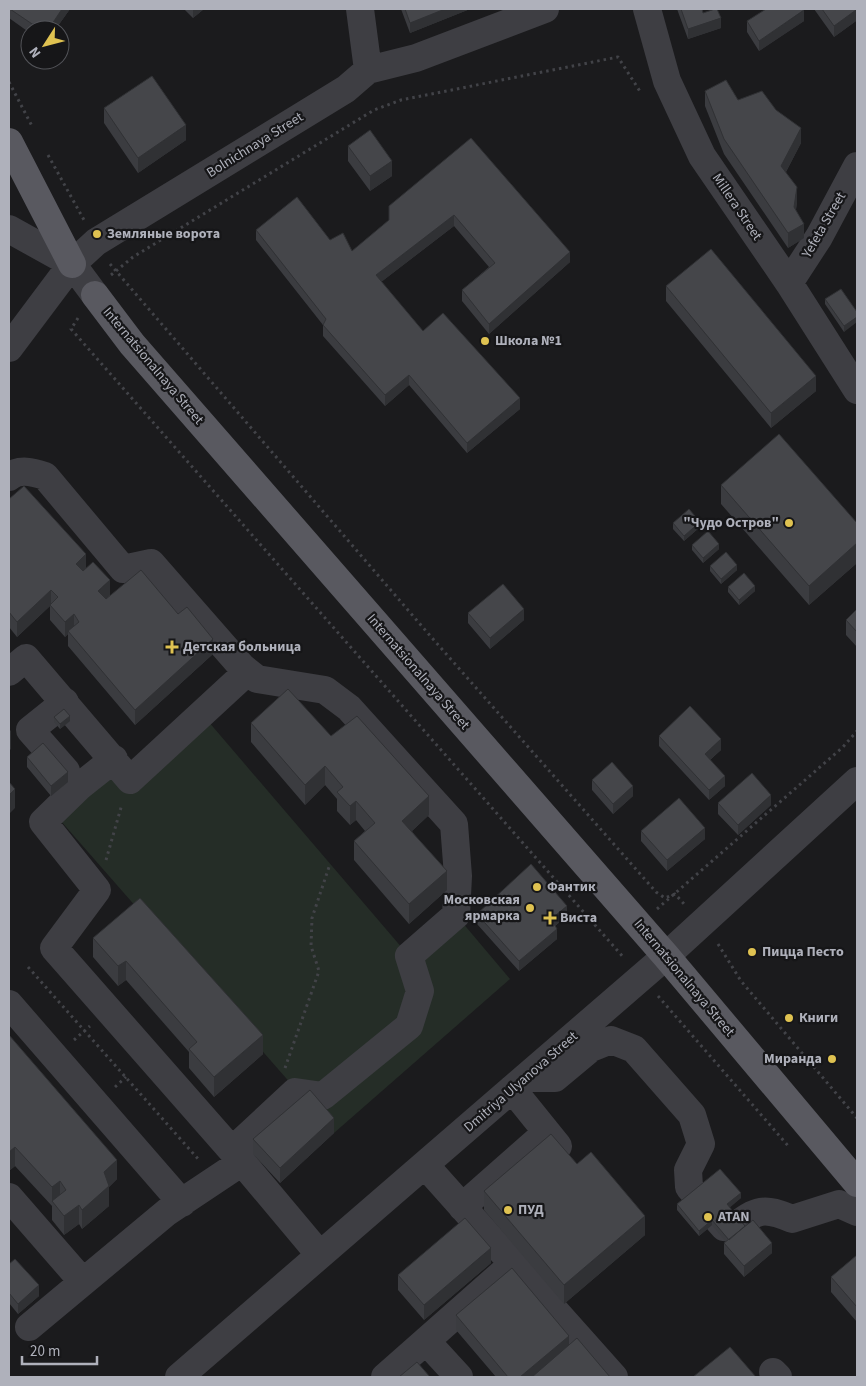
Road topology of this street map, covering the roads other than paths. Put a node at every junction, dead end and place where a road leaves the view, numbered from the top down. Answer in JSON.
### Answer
{"nodes":[{"id":1,"x":360,"y":9,"type":"edge"},
{"id":2,"x":545,"y":9,"type":"edge"},
{"id":3,"x":646,"y":9,"type":"edge"},
{"id":4,"x":368,"y":70,"type":"junction"},
{"id":5,"x":9,"y":142,"type":"edge"},
{"id":6,"x":857,"y":166,"type":"edge"},
{"id":7,"x":9,"y":229,"type":"edge"},
{"id":8,"x":72,"y":264,"type":"junction"},
{"id":9,"x":789,"y":283,"type":"junction"},
{"id":10,"x":95,"y":294,"type":"joint"},
{"id":11,"x":9,"y":348,"type":"edge"},
{"id":12,"x":857,"y":390,"type":"edge"},
{"id":13,"x":9,"y":477,"type":"edge"},
{"id":14,"x":9,"y":672,"type":"edge"},
{"id":15,"x":248,"y":672,"type":"junction"},
{"id":16,"x":65,"y":702,"type":"junction"},
{"id":17,"x":114,"y":758,"type":"junction"},
{"id":18,"x":857,"y":781,"type":"edge"},
{"id":19,"x":80,"y":786,"type":"junction"},
{"id":20,"x":666,"y":956,"type":"junction"},
{"id":21,"x":639,"y":979,"type":"junction"},
{"id":22,"x":9,"y":1004,"type":"edge"},
{"id":23,"x":634,"y":1049,"type":"junction"},
{"id":24,"x":519,"y":1084,"type":"junction"},
{"id":25,"x":546,"y":1133,"type":"junction"},
{"id":26,"x":242,"y":1162,"type":"junction"},
{"id":27,"x":425,"y":1165,"type":"junction"},
{"id":28,"x":575,"y":1165,"type":"edge"},
{"id":29,"x":857,"y":1183,"type":"edge"},
{"id":30,"x":9,"y":1198,"type":"edge"},
{"id":31,"x":182,"y":1203,"type":"junction"},
{"id":32,"x":462,"y":1206,"type":"junction"},
{"id":33,"x":857,"y":1212,"type":"edge"},
{"id":34,"x":320,"y":1255,"type":"junction"},
{"id":35,"x":513,"y":1264,"type":"junction"},
{"id":36,"x":83,"y":1282,"type":"junction"},
{"id":37,"x":29,"y":1328,"type":"dead end"},
{"id":38,"x":426,"y":1341,"type":"junction"},
{"id":39,"x":188,"y":1375,"type":"edge"},
{"id":40,"x":385,"y":1377,"type":"edge"},
{"id":41,"x":459,"y":1377,"type":"edge"},
{"id":42,"x":614,"y":1377,"type":"edge"}],
"edges":[{"from":1,"to":4,"type":"street"},
{"from":2,"to":4,"type":"street","name":"Bolnichnaya Street"},
{"from":3,"to":9,"type":"street","name":"Millera Street"},
{"from":4,"to":8,"type":"street","name":"Bolnichnaya Street"},
{"from":5,"to":8,"type":"main road","name":"Internatsionalnaya Street"},
{"from":6,"to":9,"type":"street","name":"Yefeta Street"},
{"from":7,"to":8,"type":"street"},
{"from":8,"to":10,"type":"street","name":"Internatsionalnaya Street"},
{"from":8,"to":11,"type":"street","name":"Bolnichnaya Street"},
{"from":9,"to":12,"type":"street","name":"Millera Street"},
{"from":10,"to":20,"type":"main road","name":"Internatsionalnaya Street"},
{"from":13,"to":15,"type":"street"},
{"from":14,"to":16,"type":"street"},
{"from":15,"to":17,"type":"street"},
{"from":15,"to":26,"type":"street"},
{"from":16,"to":17,"type":"street"},
{"from":16,"to":19,"type":"street"},
{"from":17,"to":19,"type":"street"},
{"from":18,"to":20,"type":"street","name":"Dmitriya Ulyanova Street"},
{"from":19,"to":26,"type":"street"},
{"from":20,"to":21,"type":"street","name":"Dmitriya Ulyanova Street"},
{"from":20,"to":29,"type":"main road","name":"Internatsionalnaya Street"},
{"from":21,"to":23,"type":"street"},
{"from":21,"to":24,"type":"street","name":"Dmitriya Ulyanova Street"},
{"from":22,"to":31,"type":"street"},
{"from":23,"to":24,"type":"street"},
{"from":23,"to":33,"type":"street"},
{"from":24,"to":25,"type":"street"},
{"from":24,"to":27,"type":"street","name":"Dmitriya Ulyanova Street"},
{"from":25,"to":28,"type":"street"},
{"from":25,"to":32,"type":"street"},
{"from":26,"to":31,"type":"street"},
{"from":26,"to":34,"type":"street"},
{"from":27,"to":32,"type":"street"},
{"from":27,"to":34,"type":"street","name":"Dmitriya Ulyanova Street"},
{"from":30,"to":36,"type":"street"},
{"from":31,"to":36,"type":"street"},
{"from":32,"to":35,"type":"street"},
{"from":34,"to":39,"type":"street","name":"Dmitriya Ulyanova Street"},
{"from":35,"to":38,"type":"street"},
{"from":35,"to":42,"type":"street"},
{"from":36,"to":37,"type":"street"},
{"from":38,"to":40,"type":"street"},
{"from":38,"to":41,"type":"street"}]}
